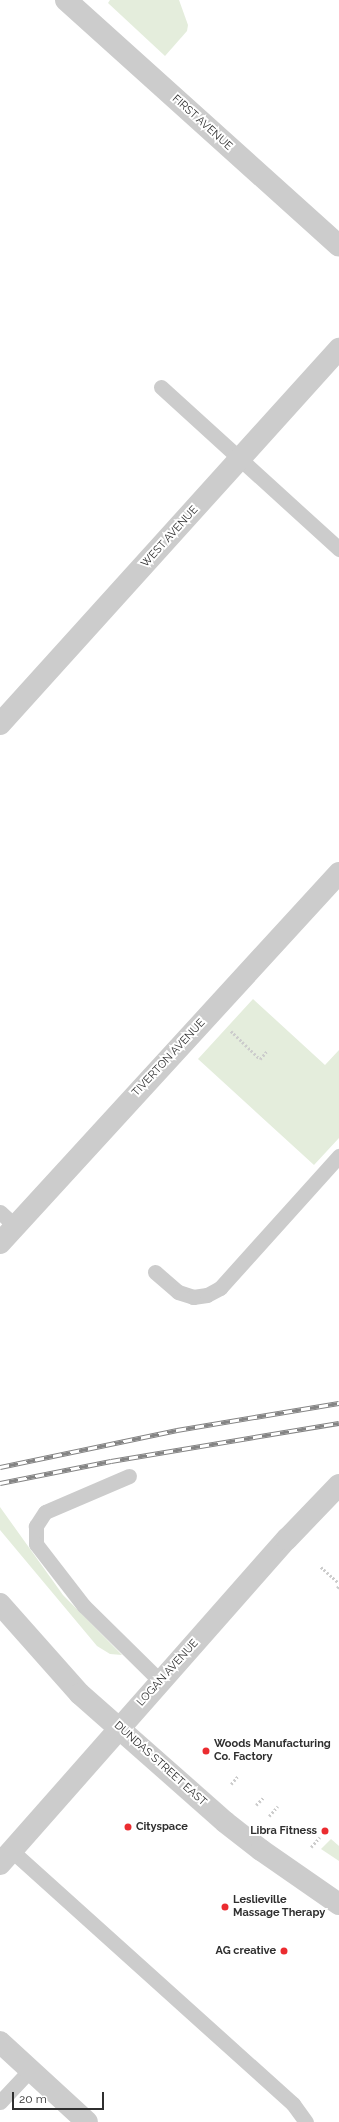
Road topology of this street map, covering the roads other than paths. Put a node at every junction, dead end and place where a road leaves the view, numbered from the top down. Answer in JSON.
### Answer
{"nodes":[{"id":1,"x":66,"y":0,"type":"edge"},
{"id":2,"x":339,"y":246,"type":"edge"},
{"id":3,"x":339,"y":349,"type":"edge"},
{"id":4,"x":161,"y":387,"type":"dead end"},
{"id":5,"x":241,"y":459,"type":"junction"},
{"id":6,"x":339,"y":549,"type":"edge"},
{"id":7,"x":0,"y":724,"type":"edge"},
{"id":8,"x":339,"y":873,"type":"edge"},
{"id":9,"x":339,"y":1156,"type":"edge"},
{"id":10,"x":8,"y":1219,"type":"edge"},
{"id":11,"x":0,"y":1243,"type":"edge"},
{"id":12,"x":155,"y":1272,"type":"dead end"},
{"id":13,"x":129,"y":1476,"type":"dead end"},
{"id":14,"x":339,"y":1485,"type":"edge"},
{"id":15,"x":0,"y":1604,"type":"edge"},
{"id":16,"x":160,"y":1681,"type":"junction"},
{"id":17,"x":120,"y":1728,"type":"junction"},
{"id":18,"x":6,"y":1857,"type":"edge"},
{"id":19,"x":339,"y":1904,"type":"edge"},
{"id":20,"x":0,"y":2042,"type":"edge"},
{"id":21,"x":30,"y":2070,"type":"junction"},
{"id":22,"x":0,"y":2102,"type":"edge"},
{"id":23,"x":87,"y":2122,"type":"edge"},
{"id":24,"x":306,"y":2122,"type":"edge"}],
"edges":[{"from":1,"to":2,"type":"street","name":"FIRST AVENUE"},
{"from":3,"to":5,"type":"street","name":"WEST AVENUE"},
{"from":4,"to":5,"type":"lane"},
{"from":5,"to":6,"type":"lane"},
{"from":5,"to":7,"type":"street","name":"WEST AVENUE"},
{"from":8,"to":10,"type":"street","name":"TIVERTON AVENUE"},
{"from":9,"to":12,"type":"lane"},
{"from":10,"to":11,"type":"street","name":"TIVERTON AVENUE"},
{"from":13,"to":16,"type":"lane"},
{"from":14,"to":16,"type":"street","name":"LOGAN AVENUE"},
{"from":15,"to":17,"type":"street","name":"DUNDAS STREET EAST"},
{"from":16,"to":17,"type":"street","name":"LOGAN AVENUE"},
{"from":17,"to":18,"type":"street","name":"LOGAN AVENUE"},
{"from":17,"to":19,"type":"street","name":"DUNDAS STREET EAST"},
{"from":18,"to":24,"type":"lane"},
{"from":20,"to":21,"type":"street"},
{"from":21,"to":22,"type":"lane"},
{"from":21,"to":23,"type":"street"}]}
